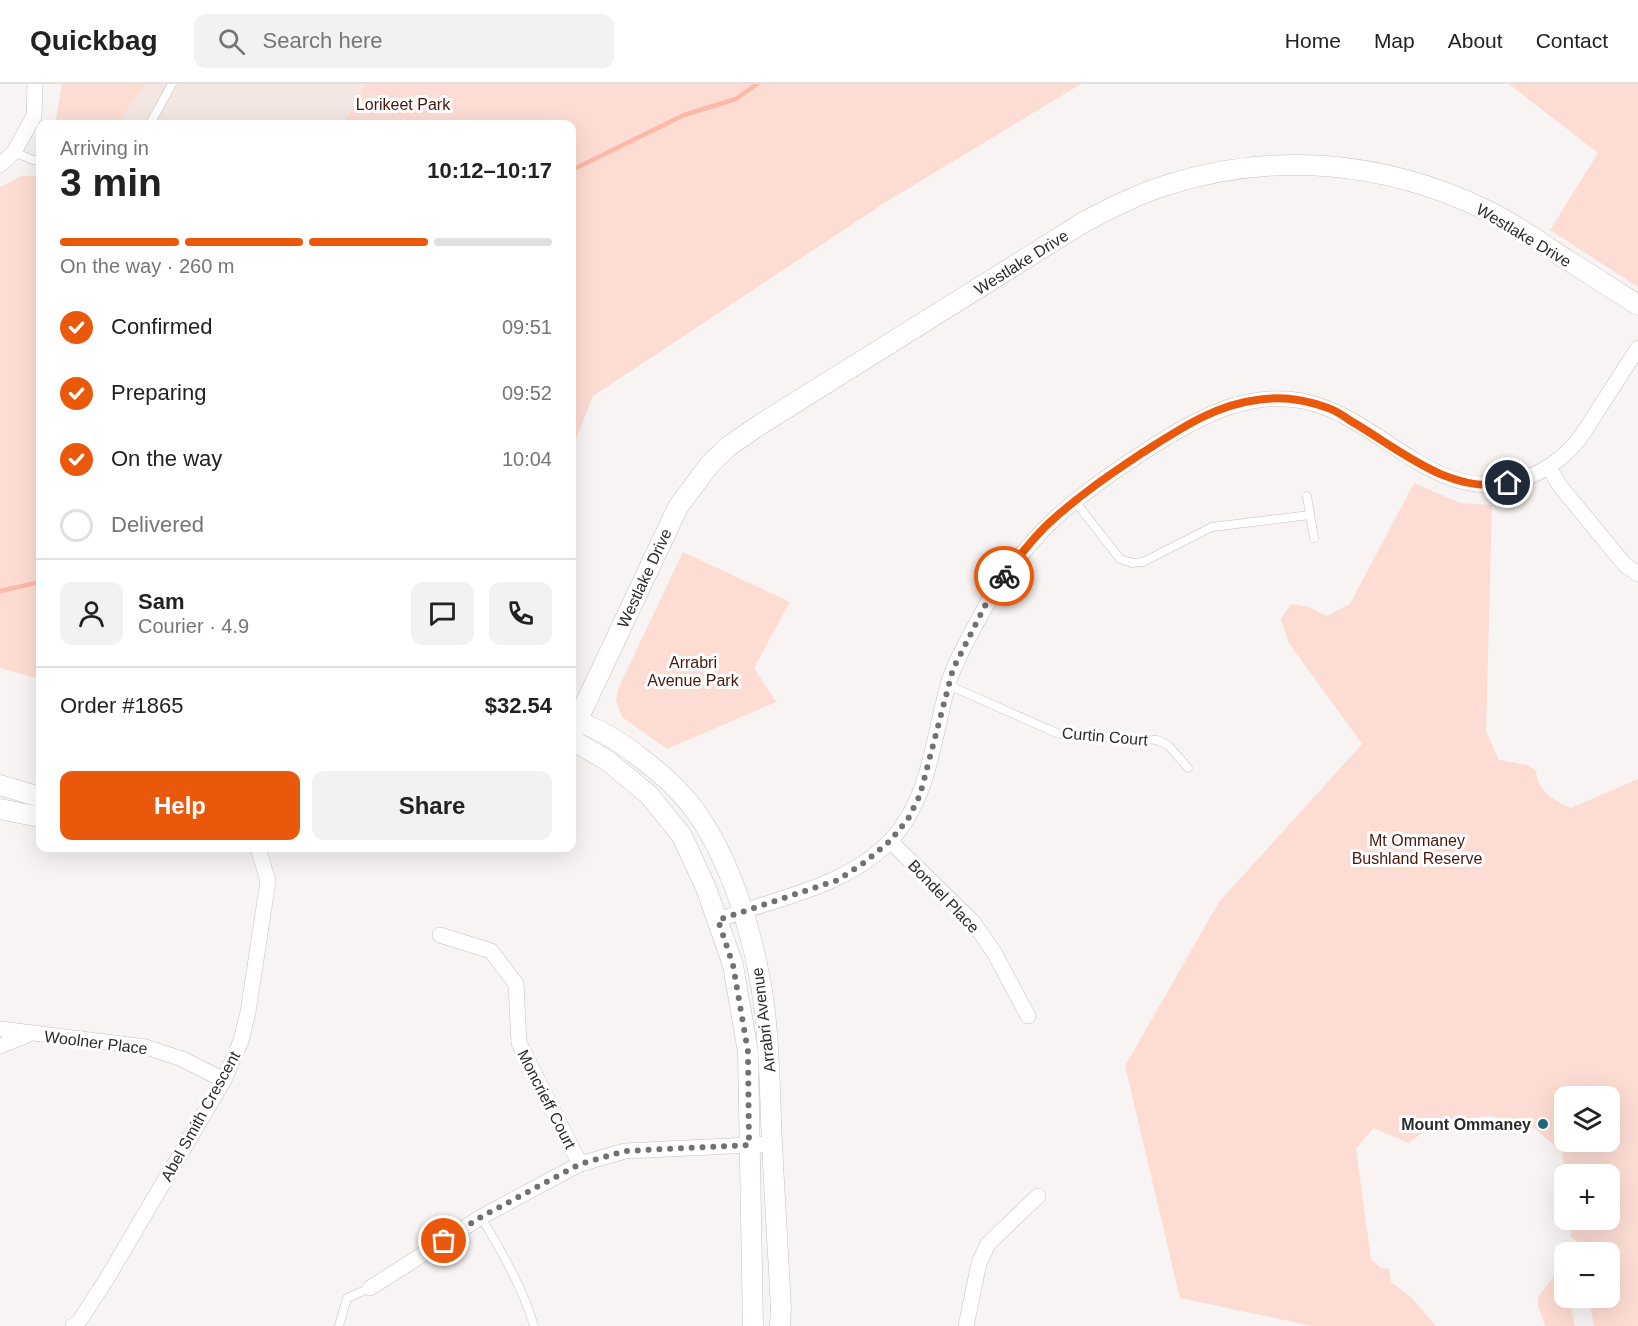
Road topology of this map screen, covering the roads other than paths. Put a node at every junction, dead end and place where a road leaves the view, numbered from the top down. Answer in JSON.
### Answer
{"nodes":[{"id":1,"x":35,"y":84,"type":"edge"},
{"id":2,"x":172,"y":84,"type":"edge"},
{"id":3,"x":152,"y":120,"type":"edge"},
{"id":4,"x":14,"y":152,"type":"junction"},
{"id":5,"x":36,"y":160,"type":"edge"},
{"id":6,"x":0,"y":165,"type":"edge"},
{"id":7,"x":1638,"y":305,"type":"edge"},
{"id":8,"x":1638,"y":348,"type":"edge"},
{"id":9,"x":1549,"y":468,"type":"junction"},
{"id":10,"x":1306,"y":496,"type":"dead end"},
{"id":11,"x":1074,"y":500,"type":"junction"},
{"id":12,"x":1310,"y":515,"type":"junction"},
{"id":13,"x":1314,"y":538,"type":"dead end"},
{"id":14,"x":1638,"y":574,"type":"edge"},
{"id":15,"x":948,"y":685,"type":"junction"},
{"id":16,"x":576,"y":720,"type":"edge"},
{"id":17,"x":576,"y":725,"type":"edge"},
{"id":18,"x":576,"y":743,"type":"edge"},
{"id":19,"x":1188,"y":768,"type":"dead end"},
{"id":20,"x":0,"y":785,"type":"edge"},
{"id":21,"x":36,"y":796,"type":"edge"},
{"id":22,"x":0,"y":808,"type":"edge"},
{"id":23,"x":36,"y":816,"type":"edge"},
{"id":24,"x":890,"y":841,"type":"junction"},
{"id":25,"x":259,"y":852,"type":"edge"},
{"id":26,"x":741,"y":911,"type":"junction"},
{"id":27,"x":718,"y":920,"type":"junction"},
{"id":28,"x":440,"y":935,"type":"dead end"},
{"id":29,"x":1028,"y":1016,"type":"dead end"},
{"id":30,"x":0,"y":1029,"type":"edge"},
{"id":31,"x":33,"y":1034,"type":"junction"},
{"id":32,"x":0,"y":1046,"type":"edge"},
{"id":33,"x":224,"y":1080,"type":"junction"},
{"id":34,"x":772,"y":1144,"type":"junction"},
{"id":35,"x":749,"y":1145,"type":"junction"},
{"id":36,"x":580,"y":1164,"type":"junction"},
{"id":37,"x":1038,"y":1196,"type":"dead end"},
{"id":38,"x":481,"y":1217,"type":"junction"},
{"id":39,"x":370,"y":1288,"type":"joint"},
{"id":40,"x":73,"y":1326,"type":"edge"},
{"id":41,"x":339,"y":1326,"type":"edge"},
{"id":42,"x":534,"y":1326,"type":"edge"},
{"id":43,"x":753,"y":1326,"type":"edge"},
{"id":44,"x":780,"y":1326,"type":"edge"},
{"id":45,"x":966,"y":1326,"type":"edge"}],
"edges":[{"from":1,"to":4,"type":"street"},
{"from":2,"to":3,"type":"lane"},
{"from":4,"to":5,"type":"lane"},
{"from":4,"to":6,"type":"street"},
{"from":7,"to":16,"type":"street","name":"Westlake Drive"},
{"from":8,"to":9,"type":"street"},
{"from":9,"to":11,"type":"street"},
{"from":9,"to":14,"type":"street"},
{"from":10,"to":12,"type":"lane"},
{"from":11,"to":12,"type":"lane"},
{"from":11,"to":15,"type":"street"},
{"from":12,"to":13,"type":"lane"},
{"from":15,"to":19,"type":"lane","name":"Curtin Court"},
{"from":15,"to":24,"type":"street"},
{"from":17,"to":26,"type":"street","name":"Arrabri Avenue"},
{"from":18,"to":27,"type":"street","name":"Arrabri Avenue"},
{"from":20,"to":21,"type":"street"},
{"from":22,"to":23,"type":"street"},
{"from":24,"to":26,"type":"street"},
{"from":24,"to":29,"type":"street","name":"Bondel Place"},
{"from":25,"to":33,"type":"street","name":"Abel Smith Crescent"},
{"from":26,"to":27,"type":"street"},
{"from":26,"to":34,"type":"street","name":"Arrabri Avenue"},
{"from":27,"to":35,"type":"street","name":"Arrabri Avenue"},
{"from":28,"to":36,"type":"street","name":"Moncrieff Court"},
{"from":30,"to":31,"type":"street","name":"Woolner Place"},
{"from":31,"to":32,"type":"street","name":"Woolner Place"},
{"from":31,"to":33,"type":"street","name":"Woolner Place"},
{"from":33,"to":40,"type":"street","name":"Abel Smith Crescent"},
{"from":34,"to":35,"type":"street"},
{"from":34,"to":44,"type":"street","name":"Arrabri Avenue"},
{"from":35,"to":36,"type":"street"},
{"from":35,"to":43,"type":"street","name":"Arrabri Avenue"},
{"from":36,"to":38,"type":"street"},
{"from":37,"to":45,"type":"street"},
{"from":38,"to":39,"type":"street"},
{"from":38,"to":42,"type":"lane"},
{"from":39,"to":41,"type":"lane"}]}
